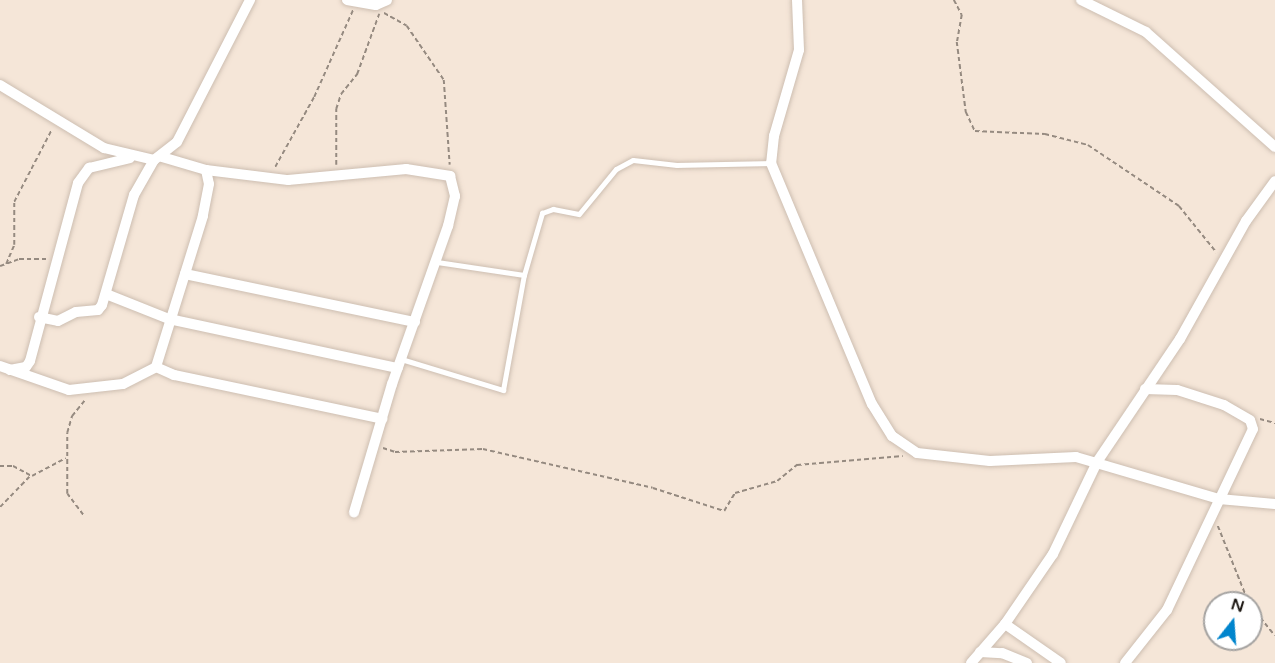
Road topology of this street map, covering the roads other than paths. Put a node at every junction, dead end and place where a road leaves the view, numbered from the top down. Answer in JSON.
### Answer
{"nodes":[{"id":1,"x":250,"y":0,"type":"edge"},
{"id":2,"x":387,"y":0,"type":"edge"},
{"id":3,"x":797,"y":0,"type":"edge"},
{"id":4,"x":1081,"y":0,"type":"edge"},
{"id":5,"x":357,"y":2,"type":"edge"},
{"id":6,"x":0,"y":85,"type":"edge"},
{"id":7,"x":1275,"y":147,"type":"edge"},
{"id":8,"x":130,"y":158,"type":"junction"},
{"id":9,"x":158,"y":159,"type":"junction"},
{"id":10,"x":771,"y":163,"type":"junction"},
{"id":11,"x":206,"y":170,"type":"junction"},
{"id":12,"x":1275,"y":181,"type":"edge"},
{"id":13,"x":436,"y":262,"type":"junction"},
{"id":14,"x":185,"y":274,"type":"junction"},
{"id":15,"x":524,"y":275,"type":"junction"},
{"id":16,"x":106,"y":294,"type":"junction"},
{"id":17,"x":39,"y":318,"type":"junction"},
{"id":18,"x":170,"y":319,"type":"junction"},
{"id":19,"x":415,"y":322,"type":"junction"},
{"id":20,"x":400,"y":364,"type":"junction"},
{"id":21,"x":157,"y":367,"type":"junction"},
{"id":22,"x":5,"y":368,"type":"edge"},
{"id":23,"x":1146,"y":389,"type":"junction"},
{"id":24,"x":382,"y":418,"type":"junction"},
{"id":25,"x":1097,"y":462,"type":"junction"},
{"id":26,"x":1219,"y":499,"type":"junction"},
{"id":27,"x":1275,"y":504,"type":"edge"},
{"id":28,"x":354,"y":512,"type":"dead end"},
{"id":29,"x":1005,"y":624,"type":"junction"},
{"id":30,"x":980,"y":652,"type":"junction"},
{"id":31,"x":971,"y":663,"type":"edge"},
{"id":32,"x":1027,"y":663,"type":"edge"},
{"id":33,"x":1061,"y":663,"type":"edge"},
{"id":34,"x":1125,"y":663,"type":"edge"}],
"edges":[{"from":1,"to":9,"type":"street"},
{"from":2,"to":5,"type":"street"},
{"from":3,"to":10,"type":"street"},
{"from":4,"to":7,"type":"street"},
{"from":6,"to":8,"type":"street"},
{"from":8,"to":9,"type":"street"},
{"from":8,"to":17,"type":"street"},
{"from":9,"to":11,"type":"street"},
{"from":9,"to":16,"type":"street"},
{"from":10,"to":15,"type":"lane"},
{"from":10,"to":25,"type":"street"},
{"from":11,"to":13,"type":"street"},
{"from":11,"to":14,"type":"street"},
{"from":12,"to":23,"type":"street"},
{"from":13,"to":15,"type":"lane"},
{"from":13,"to":19,"type":"street"},
{"from":14,"to":18,"type":"street"},
{"from":14,"to":19,"type":"street"},
{"from":15,"to":20,"type":"lane"},
{"from":16,"to":17,"type":"street"},
{"from":16,"to":18,"type":"street"},
{"from":17,"to":22,"type":"street"},
{"from":18,"to":20,"type":"street"},
{"from":18,"to":21,"type":"street"},
{"from":19,"to":20,"type":"street"},
{"from":20,"to":24,"type":"street"},
{"from":21,"to":22,"type":"street"},
{"from":21,"to":24,"type":"street"},
{"from":23,"to":25,"type":"street"},
{"from":23,"to":26,"type":"street"},
{"from":24,"to":28,"type":"street"},
{"from":25,"to":26,"type":"street"},
{"from":25,"to":29,"type":"street"},
{"from":26,"to":27,"type":"street"},
{"from":26,"to":34,"type":"street"},
{"from":29,"to":30,"type":"street"},
{"from":29,"to":33,"type":"street"},
{"from":30,"to":31,"type":"street"},
{"from":30,"to":32,"type":"street"}]}
